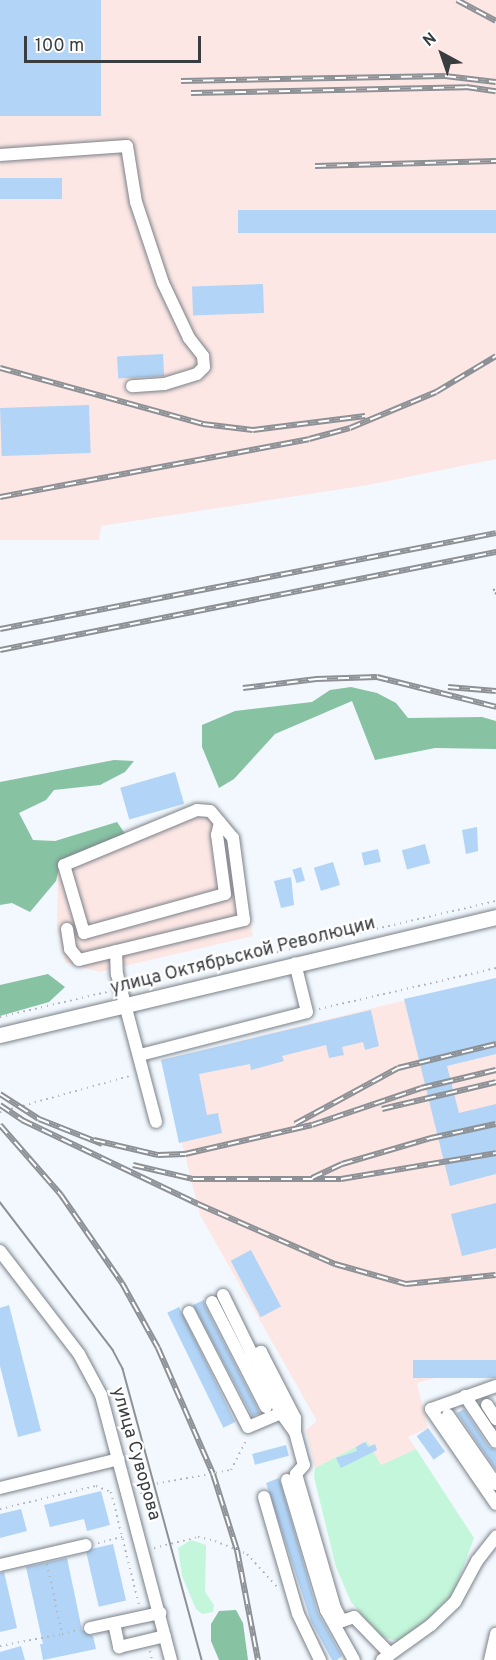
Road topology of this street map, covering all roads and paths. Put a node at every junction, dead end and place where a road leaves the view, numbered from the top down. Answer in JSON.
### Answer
{"nodes":[{"id":1,"x":0,"y":155,"type":"edge"},
{"id":2,"x":132,"y":386,"type":"dead end"},
{"id":3,"x":220,"y":822,"type":"junction"},
{"id":4,"x":496,"y":900,"type":"edge"},
{"id":5,"x":496,"y":917,"type":"edge"},
{"id":6,"x":67,"y":929,"type":"dead end"},
{"id":7,"x":116,"y":951,"type":"junction"},
{"id":8,"x":295,"y":963,"type":"junction"},
{"id":9,"x":496,"y":968,"type":"edge"},
{"id":10,"x":121,"y":989,"type":"junction"},
{"id":11,"x":127,"y":1005,"type":"junction"},
{"id":12,"x":307,"y":1012,"type":"junction"},
{"id":13,"x":0,"y":1017,"type":"edge"},
{"id":14,"x":0,"y":1035,"type":"edge"},
{"id":15,"x":140,"y":1055,"type":"junction"},
{"id":16,"x":144,"y":1072,"type":"junction"},
{"id":17,"x":0,"y":1112,"type":"edge"},
{"id":18,"x":156,"y":1122,"type":"dead end"},
{"id":19,"x":0,"y":1251,"type":"edge"},
{"id":20,"x":189,"y":1312,"type":"dead end"},
{"id":21,"x":243,"y":1361,"type":"junction"},
{"id":22,"x":496,"y":1386,"type":"edge"},
{"id":23,"x":465,"y":1396,"type":"junction"},
{"id":24,"x":486,"y":1405,"type":"dead end"},
{"id":25,"x":266,"y":1407,"type":"dead end"},
{"id":26,"x":280,"y":1413,"type":"junction"},
{"id":27,"x":448,"y":1415,"type":"dead end"},
{"id":28,"x":496,"y":1419,"type":"edge"},
{"id":29,"x":248,"y":1427,"type":"junction"},
{"id":30,"x":295,"y":1432,"type":"junction"},
{"id":31,"x":496,"y":1442,"type":"edge"},
{"id":32,"x":120,"y":1459,"type":"junction"},
{"id":33,"x":287,"y":1480,"type":"dead end"},
{"id":34,"x":496,"y":1484,"type":"edge"},
{"id":35,"x":0,"y":1488,"type":"edge"},
{"id":36,"x":139,"y":1488,"type":"dead end"},
{"id":37,"x":264,"y":1497,"type":"dead end"},
{"id":38,"x":496,"y":1504,"type":"edge"},
{"id":39,"x":0,"y":1509,"type":"edge"},
{"id":40,"x":122,"y":1537,"type":"junction"},
{"id":41,"x":496,"y":1537,"type":"edge"},
{"id":42,"x":86,"y":1545,"type":"joint"},
{"id":43,"x":153,"y":1548,"type":"dead end"},
{"id":44,"x":44,"y":1555,"type":"junction"},
{"id":45,"x":0,"y":1565,"type":"edge"},
{"id":46,"x":280,"y":1590,"type":"dead end"},
{"id":47,"x":160,"y":1613,"type":"junction"},
{"id":48,"x":142,"y":1617,"type":"junction"},
{"id":49,"x":114,"y":1623,"type":"junction"},
{"id":50,"x":90,"y":1628,"type":"joint"},
{"id":51,"x":62,"y":1634,"type":"junction"},
{"id":52,"x":496,"y":1634,"type":"edge"},
{"id":53,"x":165,"y":1636,"type":"junction"},
{"id":54,"x":148,"y":1640,"type":"junction"},
{"id":55,"x":0,"y":1646,"type":"edge"},
{"id":56,"x":386,"y":1657,"type":"edge"},
{"id":57,"x":152,"y":1660,"type":"edge"},
{"id":58,"x":171,"y":1660,"type":"edge"},
{"id":59,"x":320,"y":1660,"type":"edge"},
{"id":60,"x":354,"y":1660,"type":"edge"},
{"id":61,"x":490,"y":1660,"type":"edge"}],
"edges":[{"from":1,"to":2,"type":"street"},
{"from":3,"to":3,"type":"street"},
{"from":3,"to":7,"type":"street"},
{"from":4,"to":10,"type":"path"},
{"from":5,"to":8,"type":"main road","name":"улица Октябрьской Революции"},
{"from":6,"to":7,"type":"street"},
{"from":7,"to":10,"type":"street"},
{"from":8,"to":11,"type":"main road","name":"улица Октябрьской Революции"},
{"from":8,"to":12,"type":"street"},
{"from":9,"to":12,"type":"path"},
{"from":10,"to":11,"type":"street"},
{"from":10,"to":13,"type":"path"},
{"from":11,"to":14,"type":"main road","name":"улица Октябрьской Революции"},
{"from":11,"to":15,"type":"street"},
{"from":12,"to":15,"type":"street"},
{"from":15,"to":16,"type":"street"},
{"from":16,"to":17,"type":"path"},
{"from":16,"to":18,"type":"street"},
{"from":19,"to":32,"type":"street","name":"улица Суворова"},
{"from":20,"to":29,"type":"street"},
{"from":21,"to":25,"type":"street"},
{"from":21,"to":26,"type":"street"},
{"from":21,"to":30,"type":"street"},
{"from":22,"to":23,"type":"street"},
{"from":23,"to":31,"type":"street"},
{"from":23,"to":38,"type":"street"},
{"from":24,"to":28,"type":"street"},
{"from":26,"to":29,"type":"street"},
{"from":26,"to":30,"type":"street"},
{"from":27,"to":34,"type":"street"},
{"from":29,"to":36,"type":"path"},
{"from":30,"to":56,"type":"street"},
{"from":32,"to":35,"type":"street"},
{"from":32,"to":47,"type":"street","name":"улица Суворова"},
{"from":33,"to":60,"type":"street"},
{"from":37,"to":59,"type":"street"},
{"from":39,"to":40,"type":"path"},
{"from":40,"to":42,"type":"path"},
{"from":40,"to":48,"type":"path"},
{"from":41,"to":56,"type":"street"},
{"from":42,"to":44,"type":"street"},
{"from":43,"to":46,"type":"path"},
{"from":44,"to":45,"type":"street"},
{"from":44,"to":51,"type":"path"},
{"from":47,"to":48,"type":"street"},
{"from":47,"to":53,"type":"street","name":"улица Суворова"},
{"from":48,"to":49,"type":"street"},
{"from":49,"to":50,"type":"street"},
{"from":49,"to":54,"type":"street"},
{"from":50,"to":51,"type":"path"},
{"from":51,"to":55,"type":"path"},
{"from":52,"to":61,"type":"street"},
{"from":53,"to":54,"type":"street"},
{"from":53,"to":58,"type":"street","name":"улица Суворова"},
{"from":54,"to":57,"type":"path"}]}
